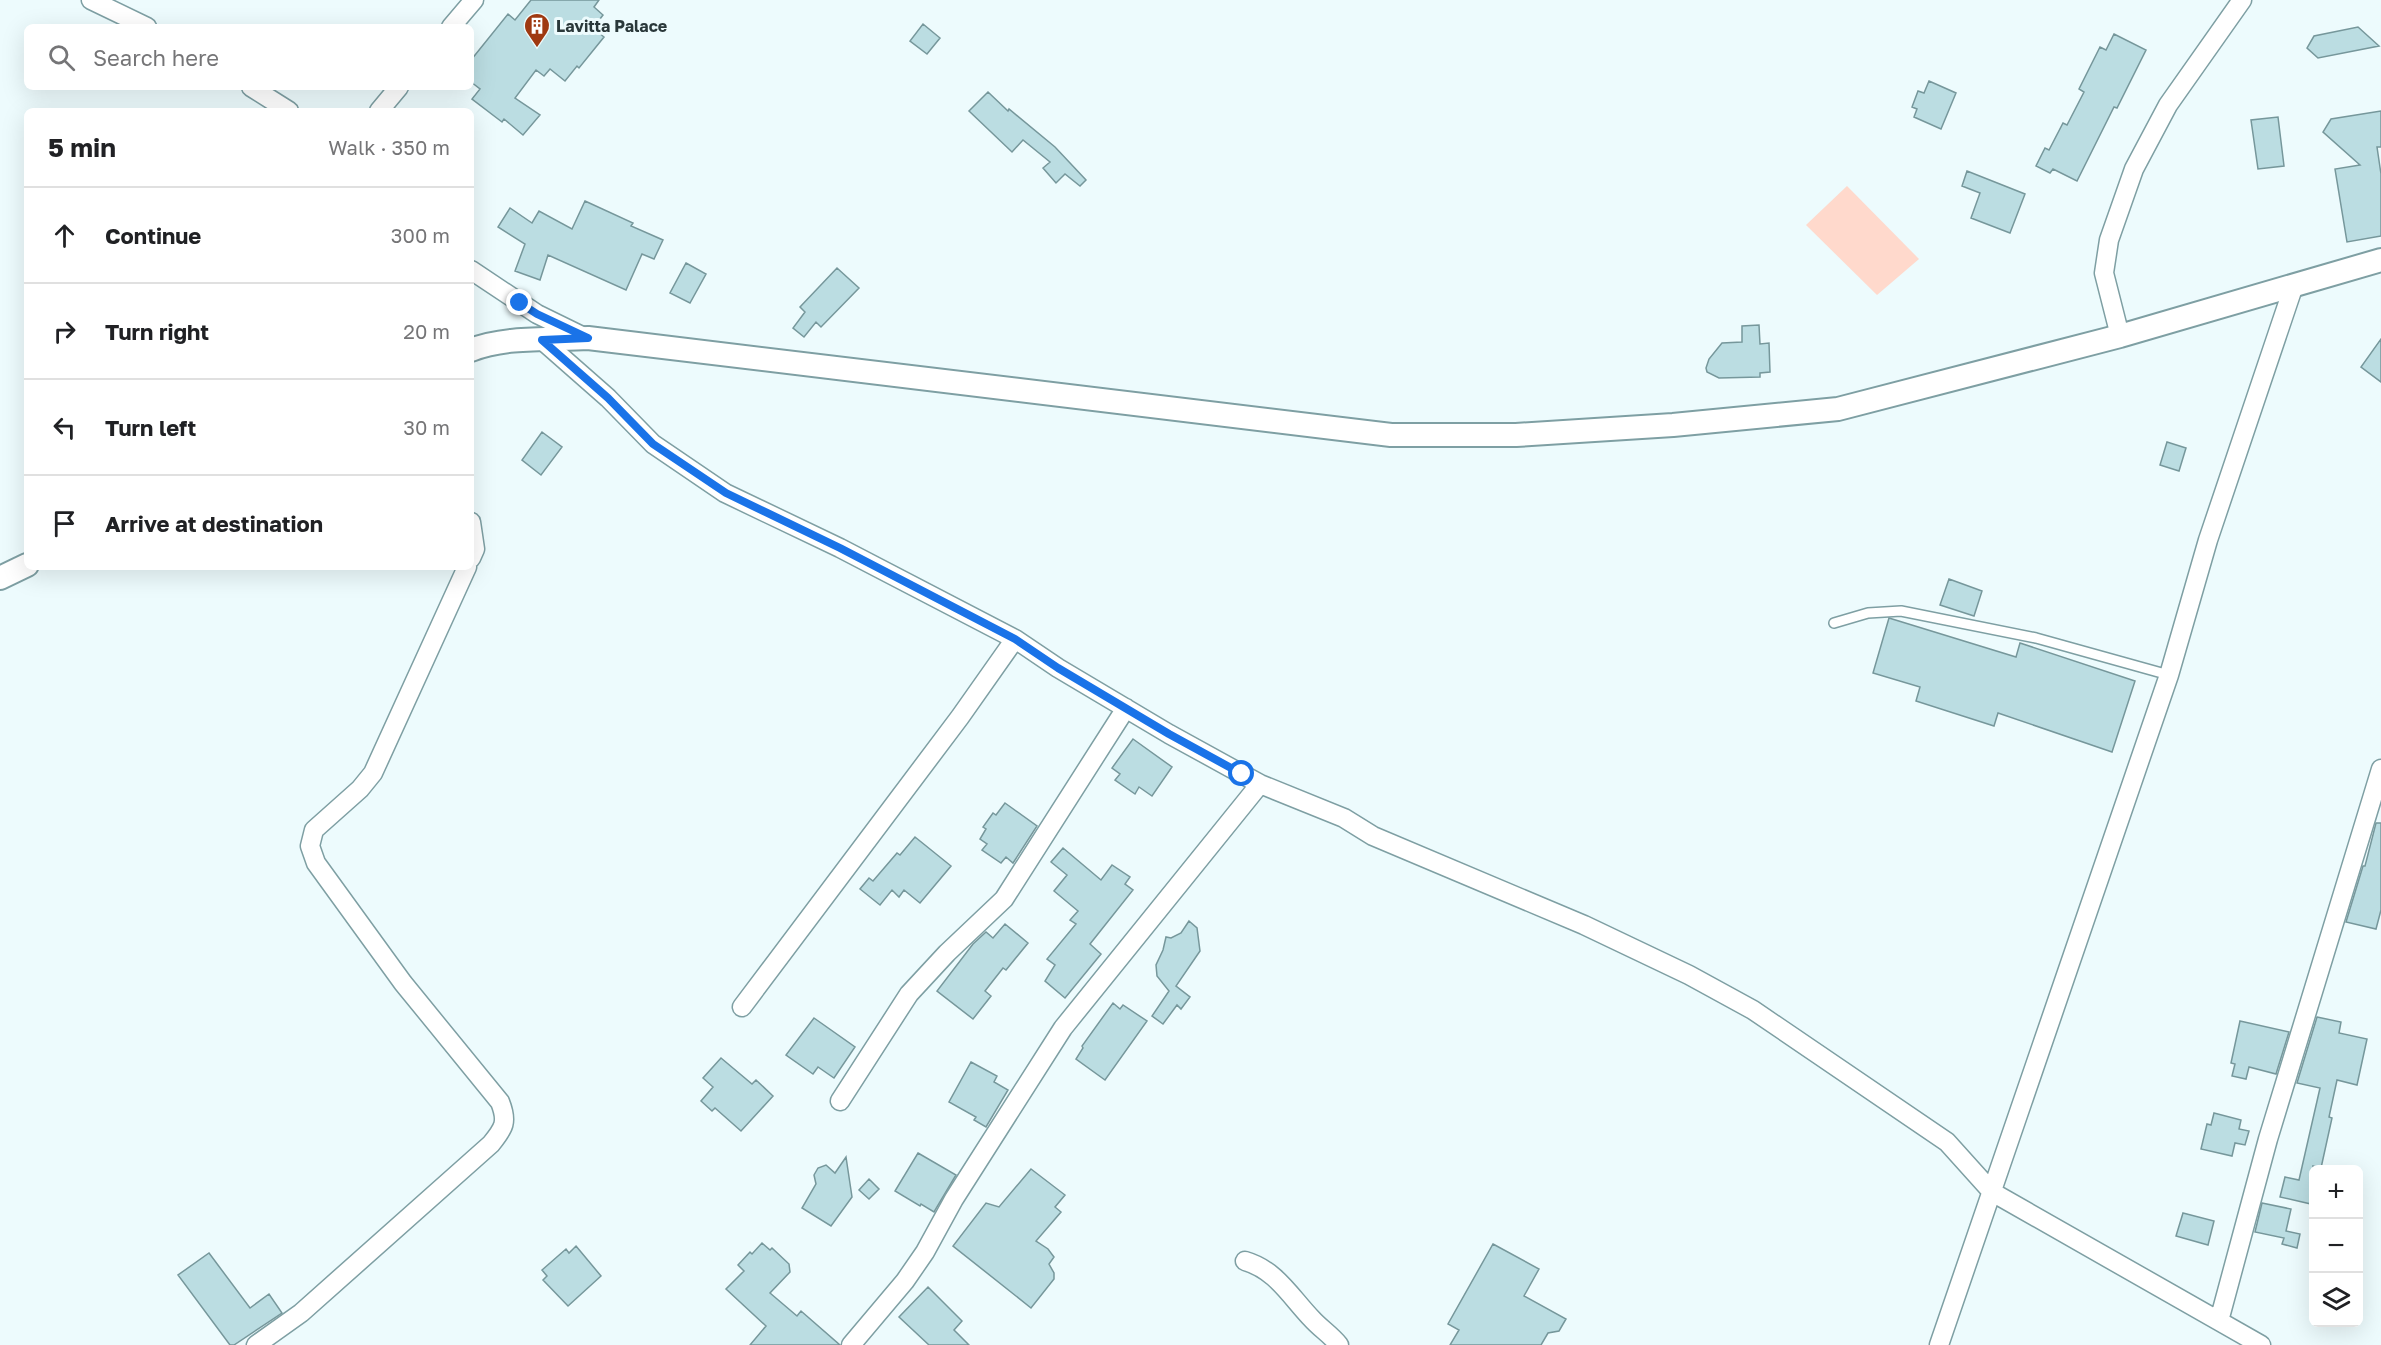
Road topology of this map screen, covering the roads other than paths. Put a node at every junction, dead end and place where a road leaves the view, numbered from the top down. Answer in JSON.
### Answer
{"nodes":[{"id":1,"x":91,"y":0,"type":"edge"},
{"id":2,"x":474,"y":0,"type":"edge"},
{"id":3,"x":2242,"y":0,"type":"edge"},
{"id":4,"x":141,"y":24,"type":"edge"},
{"id":5,"x":454,"y":24,"type":"edge"},
{"id":6,"x":256,"y":90,"type":"edge"},
{"id":7,"x":396,"y":90,"type":"edge"},
{"id":8,"x":284,"y":108,"type":"edge"},
{"id":9,"x":382,"y":108,"type":"edge"},
{"id":10,"x":2381,"y":260,"type":"edge"},
{"id":11,"x":474,"y":272,"type":"edge"},
{"id":12,"x":2294,"y":285,"type":"junction"},
{"id":13,"x":2120,"y":336,"type":"junction"},
{"id":14,"x":588,"y":338,"type":"junction"},
{"id":15,"x":542,"y":340,"type":"junction"},
{"id":16,"x":474,"y":349,"type":"edge"},
{"id":17,"x":474,"y":530,"type":"edge"},
{"id":18,"x":474,"y":551,"type":"edge"},
{"id":19,"x":24,"y":566,"type":"edge"},
{"id":20,"x":466,"y":570,"type":"edge"},
{"id":21,"x":0,"y":578,"type":"edge"},
{"id":22,"x":1834,"y":623,"type":"dead end"},
{"id":23,"x":1015,"y":639,"type":"junction"},
{"id":24,"x":2169,"y":675,"type":"junction"},
{"id":25,"x":1126,"y":708,"type":"junction"},
{"id":26,"x":2381,"y":769,"type":"edge"},
{"id":27,"x":1260,"y":784,"type":"junction"},
{"id":28,"x":742,"y":1006,"type":"dead end"},
{"id":29,"x":840,"y":1101,"type":"dead end"},
{"id":30,"x":1992,"y":1192,"type":"junction"},
{"id":31,"x":1245,"y":1261,"type":"dead end"},
{"id":32,"x":2219,"y":1320,"type":"junction"},
{"id":33,"x":256,"y":1345,"type":"edge"},
{"id":34,"x":851,"y":1345,"type":"edge"},
{"id":35,"x":1339,"y":1345,"type":"edge"},
{"id":36,"x":1939,"y":1345,"type":"edge"},
{"id":37,"x":2261,"y":1345,"type":"edge"}],
"edges":[{"from":1,"to":4,"type":"street"},
{"from":2,"to":5,"type":"street"},
{"from":3,"to":13,"type":"street"},
{"from":6,"to":8,"type":"street"},
{"from":7,"to":9,"type":"street"},
{"from":10,"to":12,"type":"street"},
{"from":11,"to":14,"type":"street"},
{"from":12,"to":13,"type":"street"},
{"from":12,"to":24,"type":"street"},
{"from":13,"to":14,"type":"street"},
{"from":14,"to":15,"type":"street"},
{"from":15,"to":16,"type":"street"},
{"from":15,"to":23,"type":"street"},
{"from":17,"to":18,"type":"street"},
{"from":19,"to":21,"type":"street"},
{"from":20,"to":33,"type":"street"},
{"from":22,"to":24,"type":"lane"},
{"from":23,"to":25,"type":"street"},
{"from":23,"to":28,"type":"street"},
{"from":24,"to":30,"type":"street"},
{"from":25,"to":27,"type":"street"},
{"from":25,"to":29,"type":"street"},
{"from":26,"to":32,"type":"street"},
{"from":27,"to":30,"type":"street"},
{"from":27,"to":34,"type":"street"},
{"from":30,"to":32,"type":"street"},
{"from":30,"to":36,"type":"street"},
{"from":31,"to":35,"type":"street"},
{"from":32,"to":37,"type":"street"}]}
